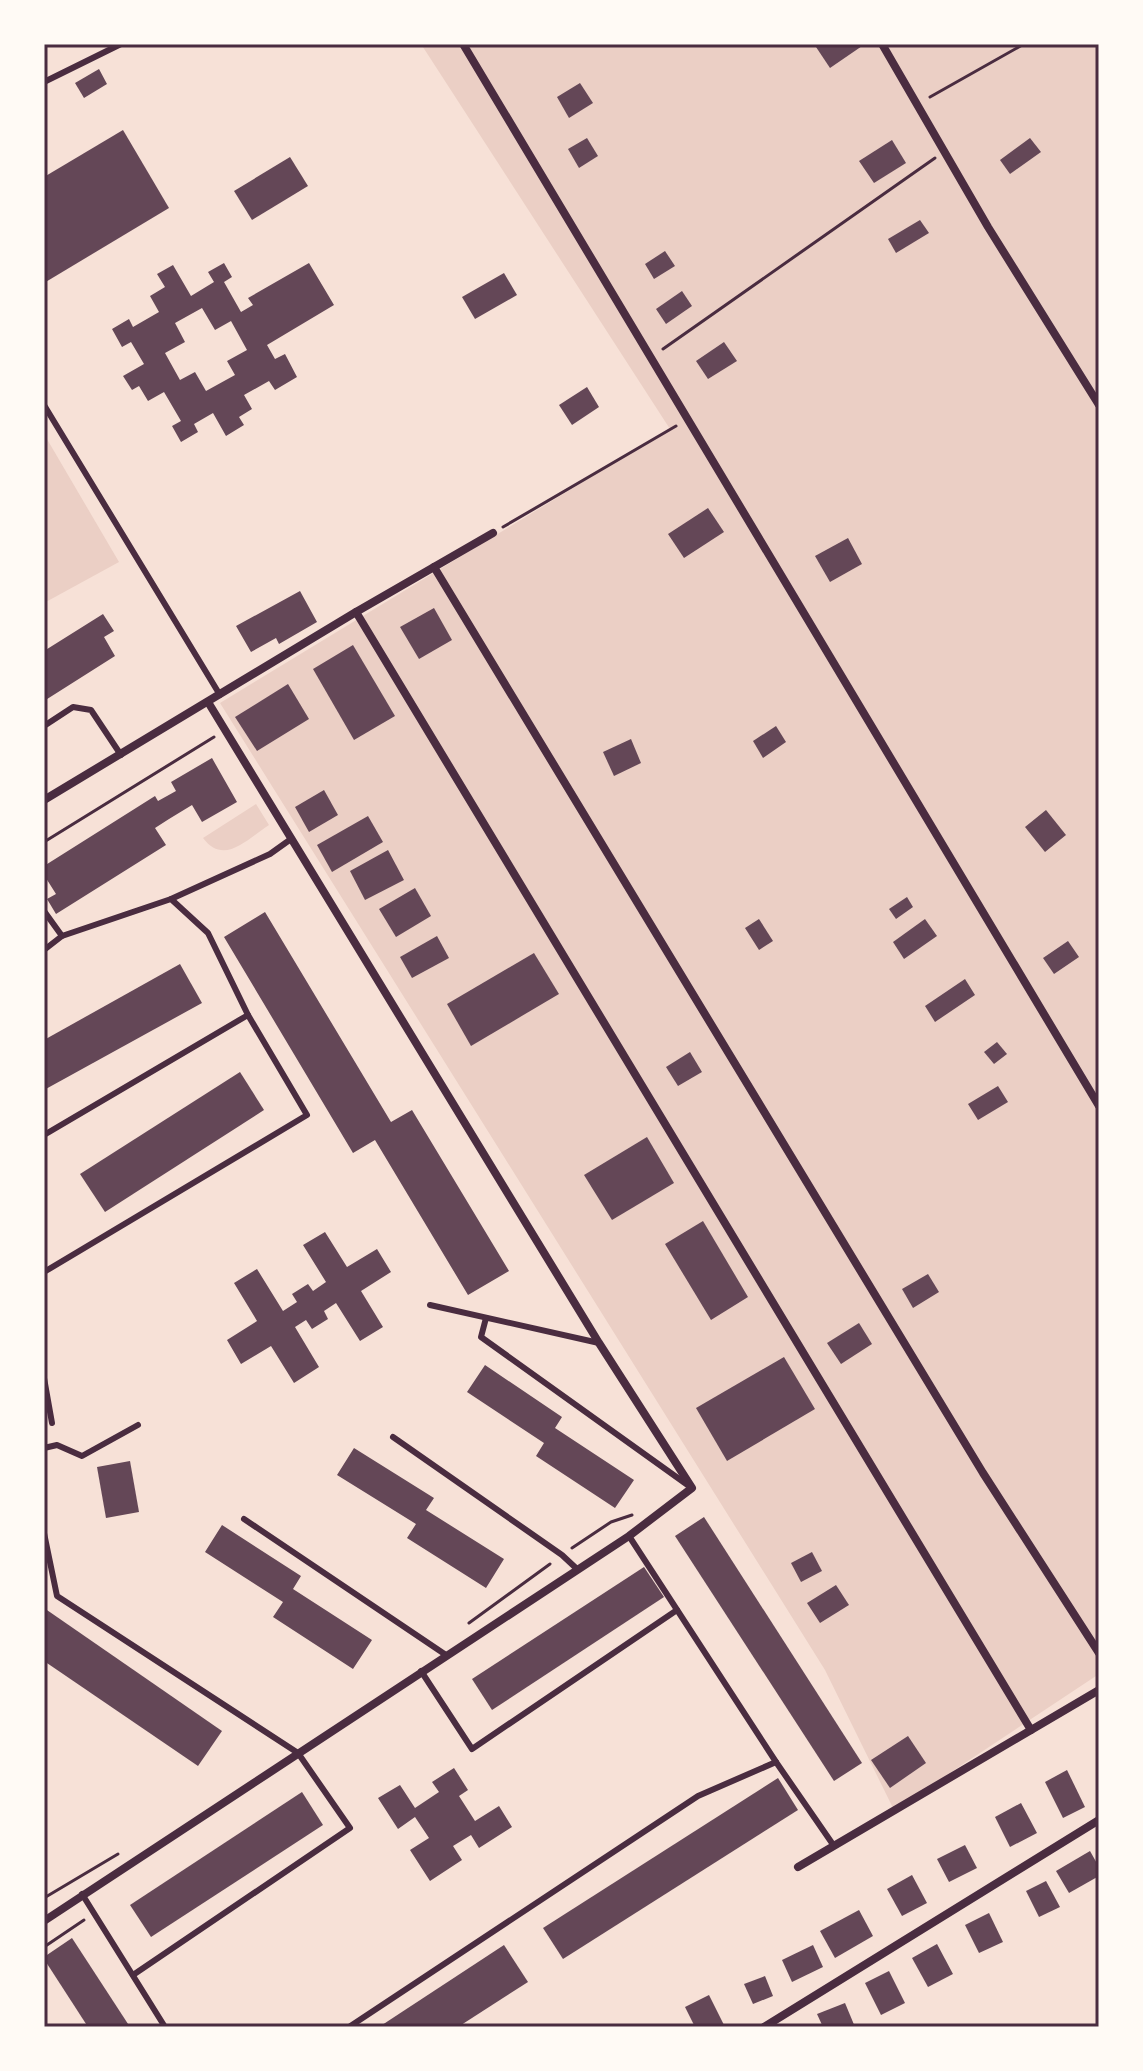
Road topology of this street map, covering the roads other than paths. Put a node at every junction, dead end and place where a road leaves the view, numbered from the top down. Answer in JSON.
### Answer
{"nodes":[{"id":1,"x":121,"y":44,"type":"edge"},
{"id":2,"x":463,"y":44,"type":"edge"},
{"id":3,"x":882,"y":44,"type":"edge"},
{"id":4,"x":44,"y":82,"type":"edge"},
{"id":5,"x":44,"y":405,"type":"edge"},
{"id":6,"x":1099,"y":405,"type":"edge"},
{"id":7,"x":493,"y":533,"type":"road end"},
{"id":8,"x":434,"y":567,"type":"junction"},
{"id":9,"x":356,"y":612,"type":"junction"},
{"id":10,"x":220,"y":695,"type":"junction"},
{"id":11,"x":208,"y":702,"type":"junction"},
{"id":12,"x":44,"y":726,"type":"edge"},
{"id":13,"x":121,"y":755,"type":"junction"},
{"id":14,"x":44,"y":800,"type":"edge"},
{"id":15,"x":291,"y":839,"type":"junction"},
{"id":16,"x":171,"y":899,"type":"junction"},
{"id":17,"x":44,"y":911,"type":"edge"},
{"id":18,"x":62,"y":936,"type":"junction"},
{"id":19,"x":44,"y":950,"type":"edge"},
{"id":20,"x":248,"y":1015,"type":"junction"},
{"id":21,"x":1099,"y":1106,"type":"edge"},
{"id":22,"x":44,"y":1135,"type":"edge"},
{"id":23,"x":44,"y":1272,"type":"edge"},
{"id":24,"x":430,"y":1305,"type":"dead end"},
{"id":25,"x":486,"y":1318,"type":"junction"},
{"id":26,"x":599,"y":1343,"type":"junction"},
{"id":27,"x":44,"y":1378,"type":"edge"},
{"id":28,"x":52,"y":1423,"type":"dead end"},
{"id":29,"x":138,"y":1425,"type":"dead end"},
{"id":30,"x":393,"y":1437,"type":"dead end"},
{"id":31,"x":44,"y":1448,"type":"edge"},
{"id":32,"x":692,"y":1488,"type":"junction"},
{"id":33,"x":244,"y":1519,"type":"dead end"},
{"id":34,"x":44,"y":1533,"type":"edge"},
{"id":35,"x":629,"y":1536,"type":"junction"},
{"id":36,"x":577,"y":1569,"type":"junction"},
{"id":37,"x":677,"y":1610,"type":"junction"},
{"id":38,"x":1099,"y":1653,"type":"edge"},
{"id":39,"x":446,"y":1655,"type":"junction"},
{"id":40,"x":421,"y":1671,"type":"junction"},
{"id":41,"x":1099,"y":1690,"type":"edge"},
{"id":42,"x":1031,"y":1730,"type":"junction"},
{"id":43,"x":298,"y":1753,"type":"junction"},
{"id":44,"x":776,"y":1762,"type":"junction"},
{"id":45,"x":1099,"y":1820,"type":"edge"},
{"id":46,"x":834,"y":1846,"type":"junction"},
{"id":47,"x":798,"y":1867,"type":"dead end"},
{"id":48,"x":82,"y":1894,"type":"junction"},
{"id":49,"x":44,"y":1921,"type":"edge"},
{"id":50,"x":133,"y":1975,"type":"junction"},
{"id":51,"x":165,"y":2027,"type":"edge"},
{"id":52,"x":349,"y":2027,"type":"edge"},
{"id":53,"x":764,"y":2027,"type":"edge"}],
"edges":[{"from":1,"to":4,"type":"lane"},
{"from":2,"to":21,"type":"street"},
{"from":3,"to":6,"type":"street"},
{"from":5,"to":10,"type":"lane"},
{"from":7,"to":8,"type":"street"},
{"from":8,"to":9,"type":"street"},
{"from":8,"to":38,"type":"street"},
{"from":9,"to":10,"type":"street"},
{"from":9,"to":42,"type":"street"},
{"from":10,"to":11,"type":"street"},
{"from":11,"to":13,"type":"street"},
{"from":11,"to":15,"type":"street"},
{"from":12,"to":13,"type":"lane"},
{"from":13,"to":14,"type":"street"},
{"from":15,"to":16,"type":"lane"},
{"from":15,"to":26,"type":"street"},
{"from":16,"to":18,"type":"lane"},
{"from":16,"to":20,"type":"lane"},
{"from":17,"to":18,"type":"lane"},
{"from":18,"to":19,"type":"lane"},
{"from":20,"to":22,"type":"lane"},
{"from":20,"to":23,"type":"lane"},
{"from":24,"to":25,"type":"lane"},
{"from":25,"to":26,"type":"lane"},
{"from":25,"to":32,"type":"lane"},
{"from":26,"to":32,"type":"street"},
{"from":27,"to":28,"type":"lane"},
{"from":29,"to":31,"type":"lane"},
{"from":30,"to":36,"type":"lane"},
{"from":32,"to":35,"type":"street"},
{"from":33,"to":39,"type":"lane"},
{"from":34,"to":43,"type":"lane"},
{"from":35,"to":36,"type":"street"},
{"from":35,"to":37,"type":"lane"},
{"from":36,"to":39,"type":"street"},
{"from":37,"to":40,"type":"lane"},
{"from":37,"to":44,"type":"lane"},
{"from":39,"to":40,"type":"street"},
{"from":40,"to":43,"type":"street"},
{"from":41,"to":42,"type":"street"},
{"from":42,"to":46,"type":"street"},
{"from":43,"to":48,"type":"street"},
{"from":43,"to":50,"type":"lane"},
{"from":44,"to":46,"type":"lane"},
{"from":44,"to":52,"type":"lane"},
{"from":45,"to":53,"type":"street"},
{"from":46,"to":47,"type":"street"},
{"from":48,"to":49,"type":"street"},
{"from":48,"to":50,"type":"lane"},
{"from":50,"to":51,"type":"lane"}]}
